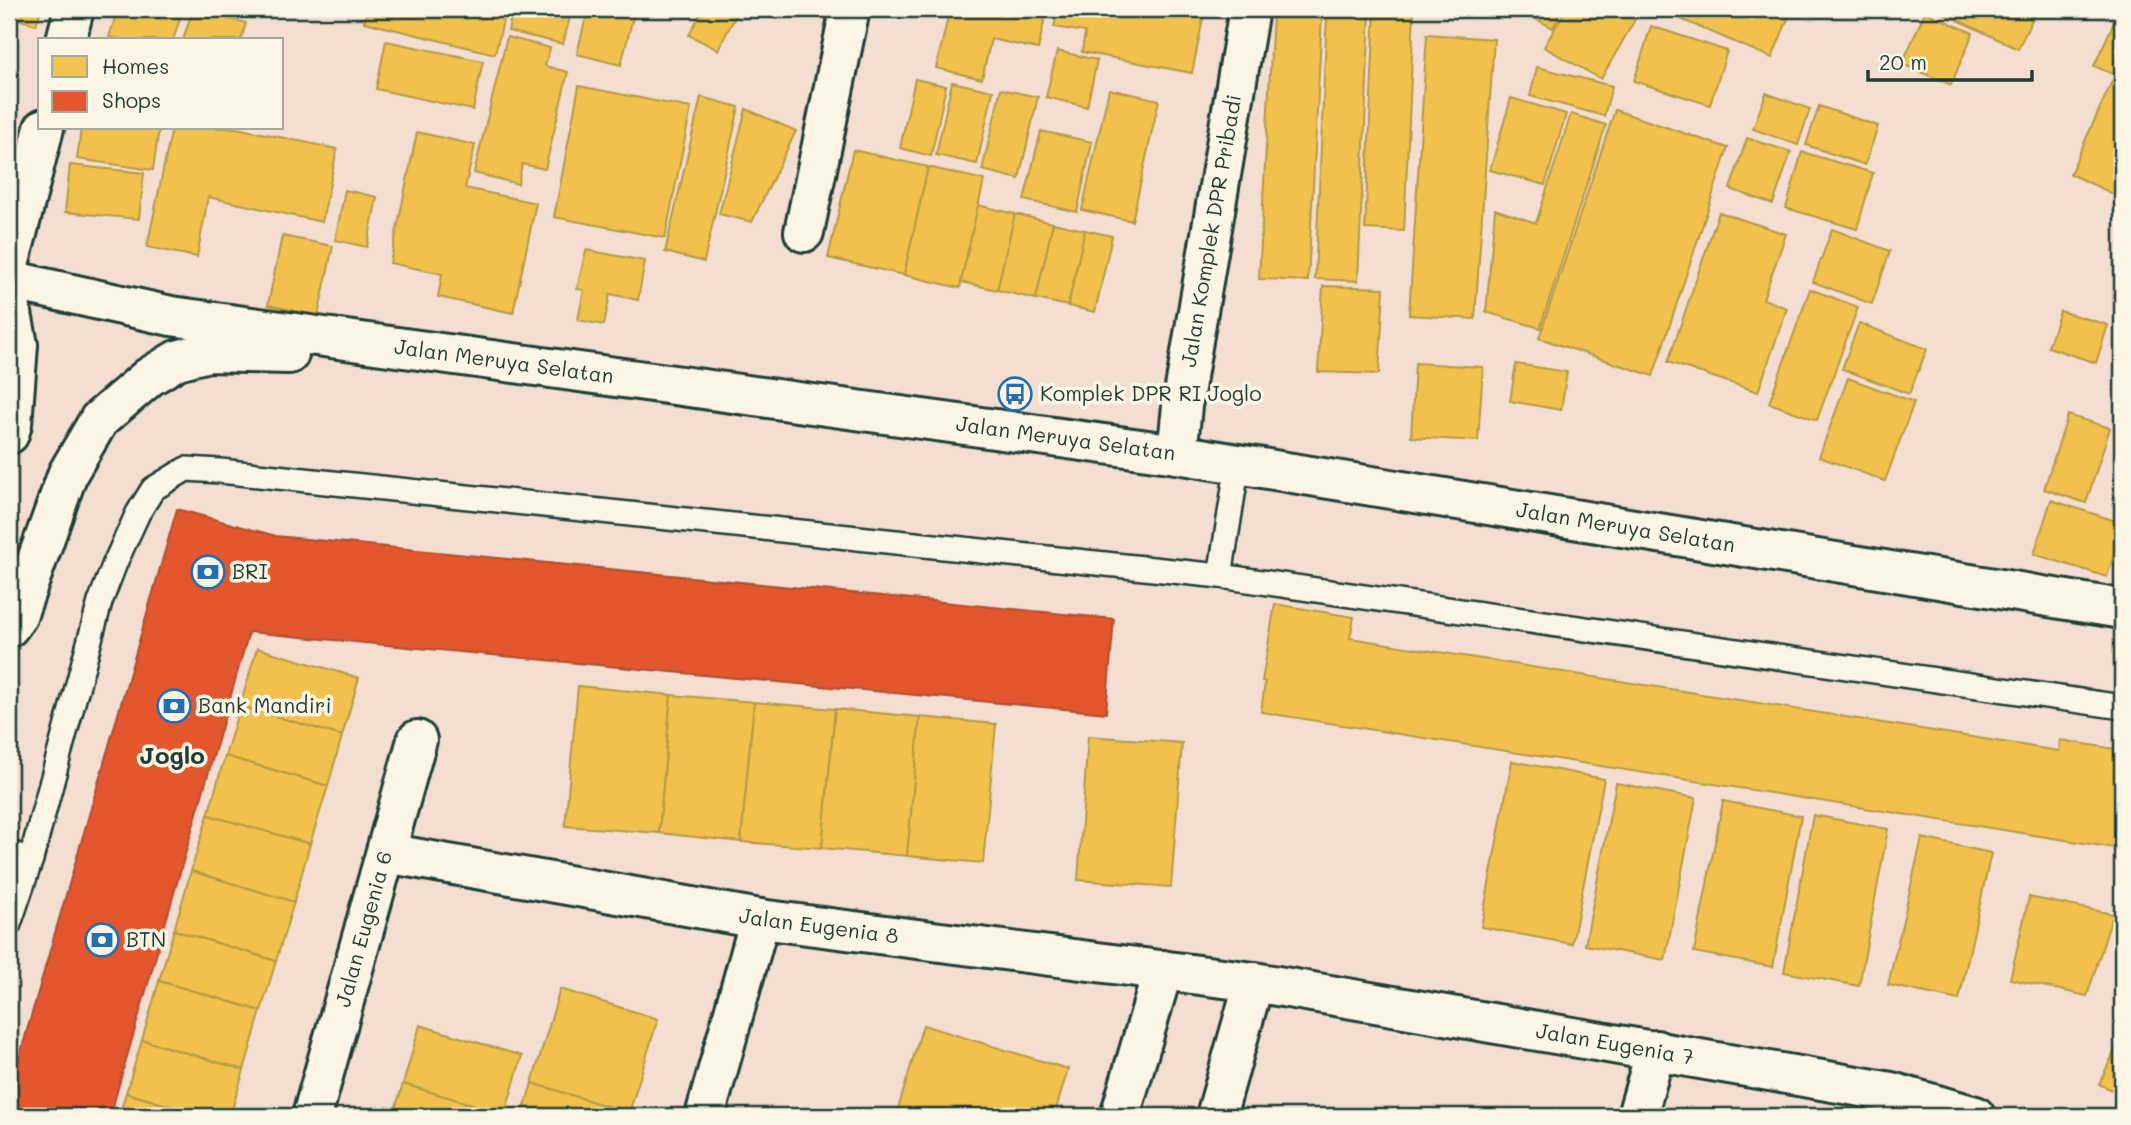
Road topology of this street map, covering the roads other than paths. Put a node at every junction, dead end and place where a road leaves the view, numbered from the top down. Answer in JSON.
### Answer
{"nodes":[{"id":1,"x":74,"y":9,"type":"edge"},
{"id":2,"x":850,"y":9,"type":"edge"},
{"id":3,"x":1250,"y":9,"type":"edge"},
{"id":4,"x":67,"y":38,"type":"edge"},
{"id":5,"x":43,"y":130,"type":"edge"},
{"id":6,"x":804,"y":232,"type":"dead end"},
{"id":7,"x":9,"y":265,"type":"edge"},
{"id":8,"x":9,"y":280,"type":"edge"},
{"id":9,"x":9,"y":298,"type":"edge"},
{"id":10,"x":357,"y":342,"type":"junction"},
{"id":11,"x":9,"y":434,"type":"edge"},
{"id":12,"x":1177,"y":454,"type":"junction"},
{"id":13,"x":1238,"y":463,"type":"junction"},
{"id":14,"x":1220,"y":576,"type":"junction"},
{"id":15,"x":2122,"y":609,"type":"edge"},
{"id":16,"x":9,"y":627,"type":"edge"},
{"id":17,"x":2122,"y":706,"type":"edge"},
{"id":18,"x":417,"y":740,"type":"dead end"},
{"id":19,"x":9,"y":853,"type":"edge"},
{"id":20,"x":386,"y":853,"type":"junction"},
{"id":21,"x":31,"y":859,"type":"junction"},
{"id":22,"x":760,"y":919,"type":"junction"},
{"id":23,"x":9,"y":924,"type":"edge"},
{"id":24,"x":1163,"y":970,"type":"junction"},
{"id":25,"x":1254,"y":982,"type":"junction"},
{"id":26,"x":1656,"y":1050,"type":"junction"},
{"id":27,"x":312,"y":1116,"type":"edge"},
{"id":28,"x":705,"y":1116,"type":"edge"},
{"id":29,"x":1120,"y":1116,"type":"edge"},
{"id":30,"x":1216,"y":1116,"type":"edge"},
{"id":31,"x":1637,"y":1116,"type":"edge"},
{"id":32,"x":1975,"y":1116,"type":"edge"}],
"edges":[{"from":1,"to":4,"type":"street"},
{"from":2,"to":6,"type":"street"},
{"from":3,"to":12,"type":"street","name":"Jalan Komplek DPR Pribadi"},
{"from":5,"to":7,"type":"street"},
{"from":8,"to":10,"type":"street","name":"Jalan Meruya Selatan"},
{"from":9,"to":11,"type":"street"},
{"from":10,"to":12,"type":"street","name":"Jalan Meruya Selatan"},
{"from":10,"to":16,"type":"street"},
{"from":12,"to":13,"type":"street","name":"Jalan Meruya Selatan"},
{"from":13,"to":14,"type":"lane"},
{"from":13,"to":15,"type":"street","name":"Jalan Meruya Selatan"},
{"from":14,"to":17,"type":"lane"},
{"from":14,"to":21,"type":"lane"},
{"from":18,"to":20,"type":"street","name":"Jalan Eugenia 6"},
{"from":19,"to":21,"type":"lane"},
{"from":20,"to":22,"type":"street","name":"Jalan Eugenia 8"},
{"from":20,"to":27,"type":"street","name":"Jalan Eugenia 6"},
{"from":21,"to":23,"type":"lane"},
{"from":22,"to":24,"type":"street","name":"Jalan Eugenia 8"},
{"from":22,"to":28,"type":"street"},
{"from":24,"to":25,"type":"street","name":"Jalan Eugenia 8"},
{"from":24,"to":29,"type":"street"},
{"from":25,"to":26,"type":"street","name":"Jalan Eugenia 7"},
{"from":25,"to":30,"type":"street"},
{"from":26,"to":31,"type":"street"},
{"from":26,"to":32,"type":"street","name":"Jalan Eugenia 7"}]}
